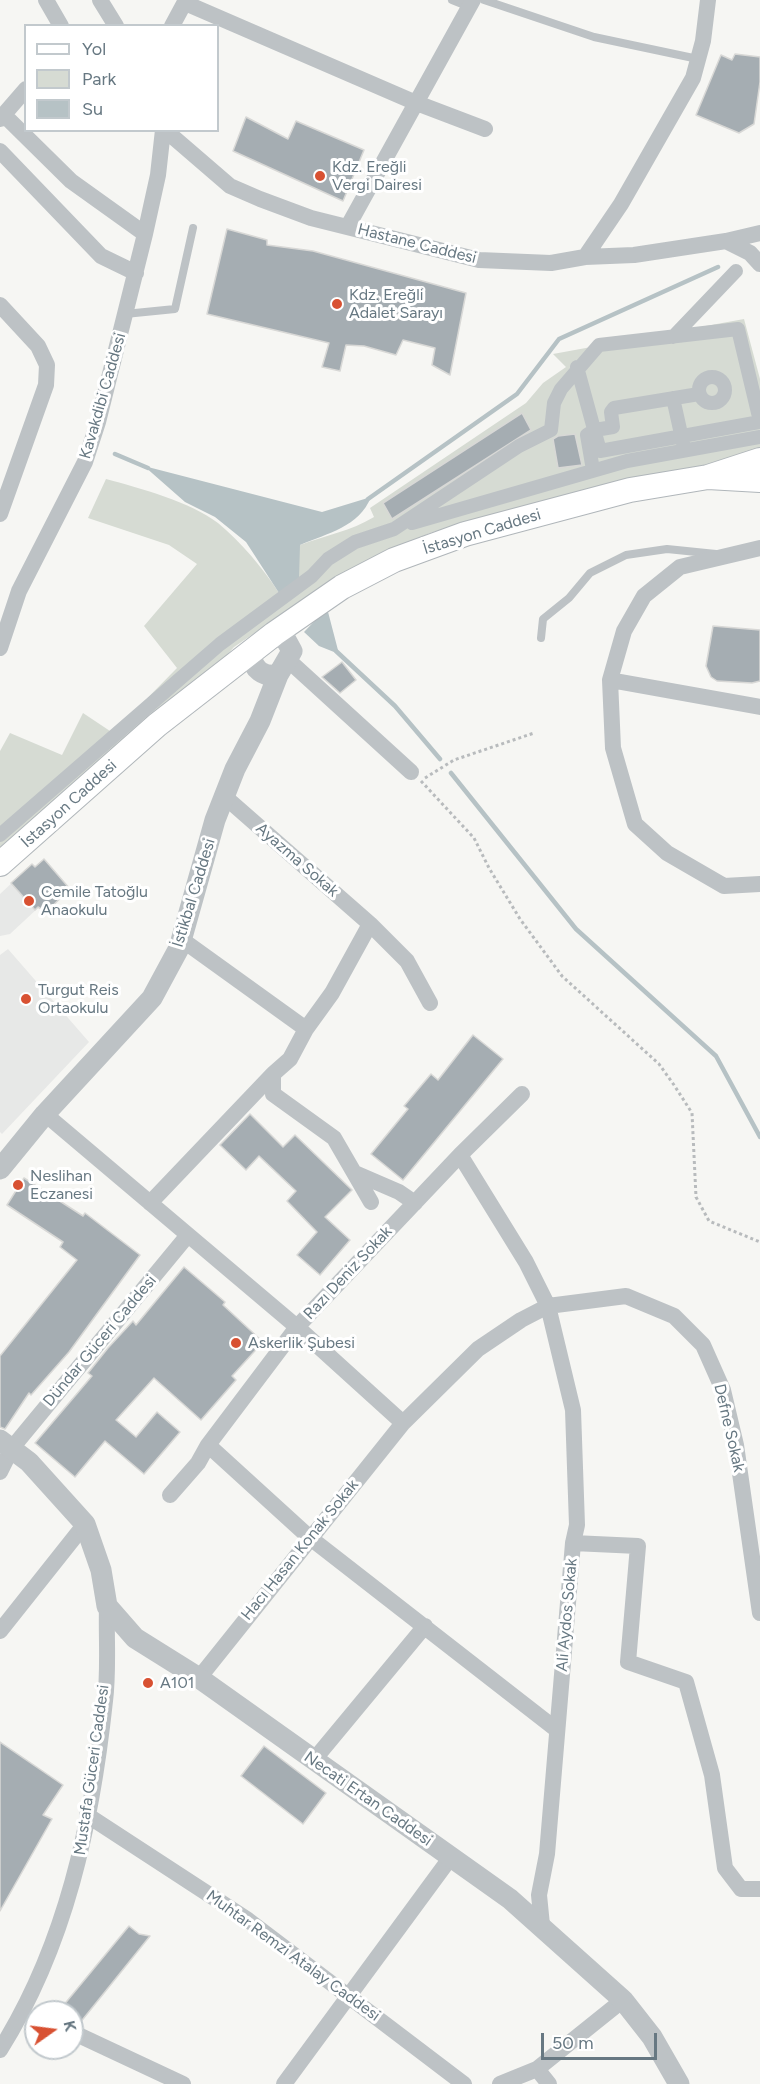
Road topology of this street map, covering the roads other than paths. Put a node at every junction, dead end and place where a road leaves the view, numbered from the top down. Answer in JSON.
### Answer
{"nodes":[{"id":1,"x":46,"y":0,"type":"edge"},
{"id":2,"x":100,"y":0,"type":"edge"},
{"id":3,"x":452,"y":0,"type":"edge"},
{"id":4,"x":472,"y":0,"type":"edge"},
{"id":5,"x":484,"y":0,"type":"edge"},
{"id":6,"x":708,"y":0,"type":"edge"},
{"id":7,"x":185,"y":1,"type":"edge"},
{"id":8,"x":60,"y":24,"type":"edge"},
{"id":9,"x":115,"y":24,"type":"edge"},
{"id":10,"x":173,"y":24,"type":"edge"},
{"id":11,"x":698,"y":59,"type":"junction"},
{"id":12,"x":24,"y":92,"type":"edge"},
{"id":13,"x":414,"y":102,"type":"junction"},
{"id":14,"x":3,"y":118,"type":"edge"},
{"id":15,"x":485,"y":129,"type":"dead end"},
{"id":16,"x":164,"y":132,"type":"edge"},
{"id":17,"x":166,"y":132,"type":"edge"},
{"id":18,"x":0,"y":151,"type":"edge"},
{"id":19,"x":348,"y":226,"type":"junction"},
{"id":20,"x":193,"y":228,"type":"dead end"},
{"id":21,"x":760,"y":233,"type":"edge"},
{"id":22,"x":145,"y":234,"type":"junction"},
{"id":23,"x":726,"y":242,"type":"junction"},
{"id":24,"x":585,"y":257,"type":"junction"},
{"id":25,"x":760,"y":264,"type":"edge"},
{"id":26,"x":736,"y":271,"type":"dead end"},
{"id":27,"x":136,"y":273,"type":"junction"},
{"id":28,"x":0,"y":305,"type":"edge"},
{"id":29,"x":125,"y":314,"type":"junction"},
{"id":30,"x":673,"y":337,"type":"junction"},
{"id":31,"x":577,"y":367,"type":"junction"},
{"id":32,"x":751,"y":380,"type":"junction"},
{"id":33,"x":673,"y":398,"type":"junction"},
{"id":34,"x":760,"y":421,"type":"edge"},
{"id":35,"x":595,"y":430,"type":"junction"},
{"id":36,"x":681,"y":436,"type":"junction"},
{"id":37,"x":760,"y":437,"type":"edge"},
{"id":38,"x":685,"y":452,"type":"junction"},
{"id":39,"x":760,"y":460,"type":"edge"},
{"id":40,"x":593,"y":470,"type":"junction"},
{"id":41,"x":708,"y":477,"type":"junction"},
{"id":42,"x":760,"y":480,"type":"edge"},
{"id":43,"x":0,"y":514,"type":"edge"},
{"id":44,"x":384,"y":532,"type":"junction"},
{"id":45,"x":760,"y":548,"type":"edge"},
{"id":46,"x":731,"y":555,"type":"junction"},
{"id":47,"x":311,"y":608,"type":"junction"},
{"id":48,"x":274,"y":634,"type":"junction"},
{"id":49,"x":541,"y":638,"type":"dead end"},
{"id":50,"x":0,"y":648,"type":"edge"},
{"id":51,"x":250,"y":654,"type":"junction"},
{"id":52,"x":286,"y":662,"type":"junction"},
{"id":53,"x":610,"y":680,"type":"junction"},
{"id":54,"x":760,"y":707,"type":"edge"},
{"id":55,"x":416,"y":776,"type":"road end"},
{"id":56,"x":224,"y":796,"type":"junction"},
{"id":57,"x":0,"y":835,"type":"edge"},
{"id":58,"x":0,"y":864,"type":"edge"},
{"id":59,"x":760,"y":884,"type":"edge"},
{"id":60,"x":370,"y":924,"type":"junction"},
{"id":61,"x":181,"y":939,"type":"junction"},
{"id":62,"x":430,"y":1003,"type":"dead end"},
{"id":63,"x":306,"y":1029,"type":"junction"},
{"id":64,"x":273,"y":1074,"type":"junction"},
{"id":65,"x":522,"y":1094,"type":"dead end"},
{"id":66,"x":45,"y":1114,"type":"junction"},
{"id":67,"x":459,"y":1155,"type":"junction"},
{"id":68,"x":0,"y":1169,"type":"edge"},
{"id":69,"x":355,"y":1173,"type":"junction"},
{"id":70,"x":371,"y":1202,"type":"dead end"},
{"id":71,"x":150,"y":1203,"type":"junction"},
{"id":72,"x":415,"y":1203,"type":"junction"},
{"id":73,"x":188,"y":1235,"type":"junction"},
{"id":74,"x":548,"y":1306,"type":"junction"},
{"id":75,"x":297,"y":1328,"type":"junction"},
{"id":76,"x":403,"y":1423,"type":"junction"},
{"id":77,"x":6,"y":1444,"type":"edge"},
{"id":78,"x":208,"y":1445,"type":"junction"},
{"id":79,"x":0,"y":1472,"type":"edge"},
{"id":80,"x":170,"y":1496,"type":"dead end"},
{"id":81,"x":85,"y":1524,"type":"junction"},
{"id":82,"x":309,"y":1537,"type":"junction"},
{"id":83,"x":573,"y":1543,"type":"junction"},
{"id":84,"x":107,"y":1605,"type":"junction"},
{"id":85,"x":760,"y":1613,"type":"edge"},
{"id":86,"x":425,"y":1626,"type":"junction"},
{"id":87,"x":0,"y":1630,"type":"edge"},
{"id":88,"x":199,"y":1678,"type":"junction"},
{"id":89,"x":556,"y":1730,"type":"junction"},
{"id":90,"x":313,"y":1761,"type":"junction"},
{"id":91,"x":87,"y":1815,"type":"junction"},
{"id":92,"x":450,"y":1857,"type":"junction"},
{"id":93,"x":760,"y":1889,"type":"edge"},
{"id":94,"x":542,"y":1925,"type":"junction"},
{"id":95,"x":349,"y":1995,"type":"junction"},
{"id":96,"x":35,"y":2000,"type":"edge"},
{"id":97,"x":623,"y":2000,"type":"junction"},
{"id":98,"x":24,"y":2020,"type":"edge"},
{"id":99,"x":84,"y":2039,"type":"edge"},
{"id":100,"x":0,"y":2050,"type":"edge"},
{"id":101,"x":537,"y":2069,"type":"junction"},
{"id":102,"x":183,"y":2084,"type":"edge"},
{"id":103,"x":284,"y":2084,"type":"edge"},
{"id":104,"x":464,"y":2084,"type":"edge"},
{"id":105,"x":500,"y":2084,"type":"edge"},
{"id":106,"x":549,"y":2084,"type":"edge"},
{"id":107,"x":679,"y":2084,"type":"edge"}],
"edges":[{"from":1,"to":8,"type":"street"},
{"from":2,"to":9,"type":"street"},
{"from":3,"to":4,"type":"lane"},
{"from":4,"to":13,"type":"street"},
{"from":5,"to":11,"type":"lane"},
{"from":6,"to":11,"type":"street"},
{"from":7,"to":10,"type":"street"},
{"from":7,"to":13,"type":"street"},
{"from":11,"to":24,"type":"street"},
{"from":12,"to":14,"type":"street"},
{"from":13,"to":15,"type":"street"},
{"from":13,"to":19,"type":"street"},
{"from":14,"to":22,"type":"street"},
{"from":16,"to":22,"type":"street","name":"Kavakdibi Caddesi"},
{"from":17,"to":19,"type":"street","name":"Hastane Caddesi"},
{"from":18,"to":27,"type":"street"},
{"from":19,"to":24,"type":"street","name":"Hastane Caddesi"},
{"from":20,"to":29,"type":"lane"},
{"from":21,"to":23,"type":"street","name":"Hastane Caddesi"},
{"from":22,"to":27,"type":"street","name":"Kavakdibi Caddesi"},
{"from":23,"to":24,"type":"street","name":"Hastane Caddesi"},
{"from":23,"to":25,"type":"street"},
{"from":26,"to":30,"type":"street"},
{"from":27,"to":29,"type":"street","name":"Kavakdibi Caddesi"},
{"from":28,"to":43,"type":"street"},
{"from":29,"to":50,"type":"street","name":"Kavakdibi Caddesi"},
{"from":30,"to":31,"type":"street"},
{"from":30,"to":32,"type":"street"},
{"from":31,"to":35,"type":"street"},
{"from":31,"to":44,"type":"street"},
{"from":32,"to":33,"type":"street"},
{"from":32,"to":34,"type":"street"},
{"from":33,"to":35,"type":"street"},
{"from":33,"to":36,"type":"street"},
{"from":34,"to":36,"type":"street"},
{"from":35,"to":36,"type":"street"},
{"from":35,"to":40,"type":"street"},
{"from":36,"to":38,"type":"street"},
{"from":37,"to":38,"type":"street"},
{"from":38,"to":40,"type":"street"},
{"from":39,"to":41,"type":"main road","name":"İstasyon Caddesi"},
{"from":40,"to":44,"type":"street"},
{"from":41,"to":42,"type":"main road","name":"İstasyon Caddesi"},
{"from":41,"to":47,"type":"main road","name":"İstasyon Caddesi"},
{"from":44,"to":57,"type":"street"},
{"from":45,"to":46,"type":"street"},
{"from":46,"to":49,"type":"lane"},
{"from":46,"to":53,"type":"street"},
{"from":47,"to":48,"type":"main road","name":"İstasyon Caddesi"},
{"from":47,"to":52,"type":"street","name":"İstikbal Caddesi"},
{"from":48,"to":51,"type":"main road"},
{"from":48,"to":52,"type":"street"},
{"from":51,"to":52,"type":"street"},
{"from":51,"to":58,"type":"main road","name":"İstasyon Caddesi"},
{"from":52,"to":55,"type":"street"},
{"from":52,"to":56,"type":"street","name":"İstikbal Caddesi"},
{"from":53,"to":54,"type":"street"},
{"from":53,"to":59,"type":"street"},
{"from":56,"to":60,"type":"street","name":"Ayazma Sokak"},
{"from":56,"to":61,"type":"street","name":"İstikbal Caddesi"},
{"from":60,"to":62,"type":"street","name":"Ayazma Sokak"},
{"from":60,"to":63,"type":"street"},
{"from":61,"to":63,"type":"street"},
{"from":61,"to":66,"type":"street","name":"İstikbal Caddesi"},
{"from":63,"to":64,"type":"street"},
{"from":64,"to":69,"type":"street"},
{"from":64,"to":71,"type":"street"},
{"from":65,"to":67,"type":"street","name":"Razı Deniz Sokak"},
{"from":66,"to":68,"type":"street","name":"İstikbal Caddesi"},
{"from":66,"to":71,"type":"street"},
{"from":67,"to":72,"type":"street","name":"Razı Deniz Sokak"},
{"from":67,"to":74,"type":"street","name":"Ali Aydos Sokak"},
{"from":69,"to":70,"type":"street"},
{"from":69,"to":72,"type":"street"},
{"from":71,"to":73,"type":"street"},
{"from":72,"to":75,"type":"street","name":"Razı Deniz Sokak"},
{"from":73,"to":75,"type":"street"},
{"from":73,"to":77,"type":"street","name":"Dündar Güceri Caddesi"},
{"from":74,"to":76,"type":"street","name":"Hacı Hasan Konak Sokak"},
{"from":74,"to":83,"type":"street","name":"Ali Aydos Sokak"},
{"from":74,"to":85,"type":"street","name":"Defne Sokak"},
{"from":75,"to":76,"type":"street"},
{"from":75,"to":78,"type":"street","name":"Razı Deniz Sokak"},
{"from":76,"to":82,"type":"street","name":"Hacı Hasan Konak Sokak"},
{"from":77,"to":79,"type":"street","name":"Dündar Güceri Caddesi"},
{"from":77,"to":81,"type":"street","name":"Mustafa Güceri Caddesi"},
{"from":78,"to":80,"type":"street","name":"Razı Deniz Sokak"},
{"from":78,"to":82,"type":"street"},
{"from":81,"to":84,"type":"street","name":"Mustafa Güceri Caddesi"},
{"from":81,"to":87,"type":"street"},
{"from":82,"to":86,"type":"street"},
{"from":82,"to":88,"type":"street","name":"Hacı Hasan Konak Sokak"},
{"from":83,"to":89,"type":"street","name":"Ali Aydos Sokak"},
{"from":83,"to":93,"type":"street"},
{"from":84,"to":88,"type":"street","name":"Necati Ertan Caddesi"},
{"from":84,"to":91,"type":"street","name":"Mustafa Güceri Caddesi"},
{"from":86,"to":89,"type":"street"},
{"from":86,"to":90,"type":"street"},
{"from":88,"to":90,"type":"street","name":"Necati Ertan Caddesi"},
{"from":89,"to":94,"type":"street","name":"Ali Aydos Sokak"},
{"from":90,"to":92,"type":"street","name":"Necati Ertan Caddesi"},
{"from":91,"to":95,"type":"street","name":"Muhtar Remzi Atalay Caddesi"},
{"from":91,"to":96,"type":"street","name":"Mustafa Güceri Caddesi"},
{"from":92,"to":94,"type":"street","name":"Necati Ertan Caddesi"},
{"from":92,"to":95,"type":"street"},
{"from":94,"to":97,"type":"street","name":"Necati Ertan Caddesi"},
{"from":95,"to":103,"type":"street"},
{"from":95,"to":104,"type":"street","name":"Muhtar Remzi Atalay Caddesi"},
{"from":97,"to":101,"type":"street"},
{"from":97,"to":107,"type":"street","name":"Necati Ertan Caddesi"},
{"from":98,"to":100,"type":"street","name":"Mustafa Güceri Caddesi"},
{"from":99,"to":102,"type":"street"},
{"from":101,"to":105,"type":"street"},
{"from":101,"to":106,"type":"street"}]}
